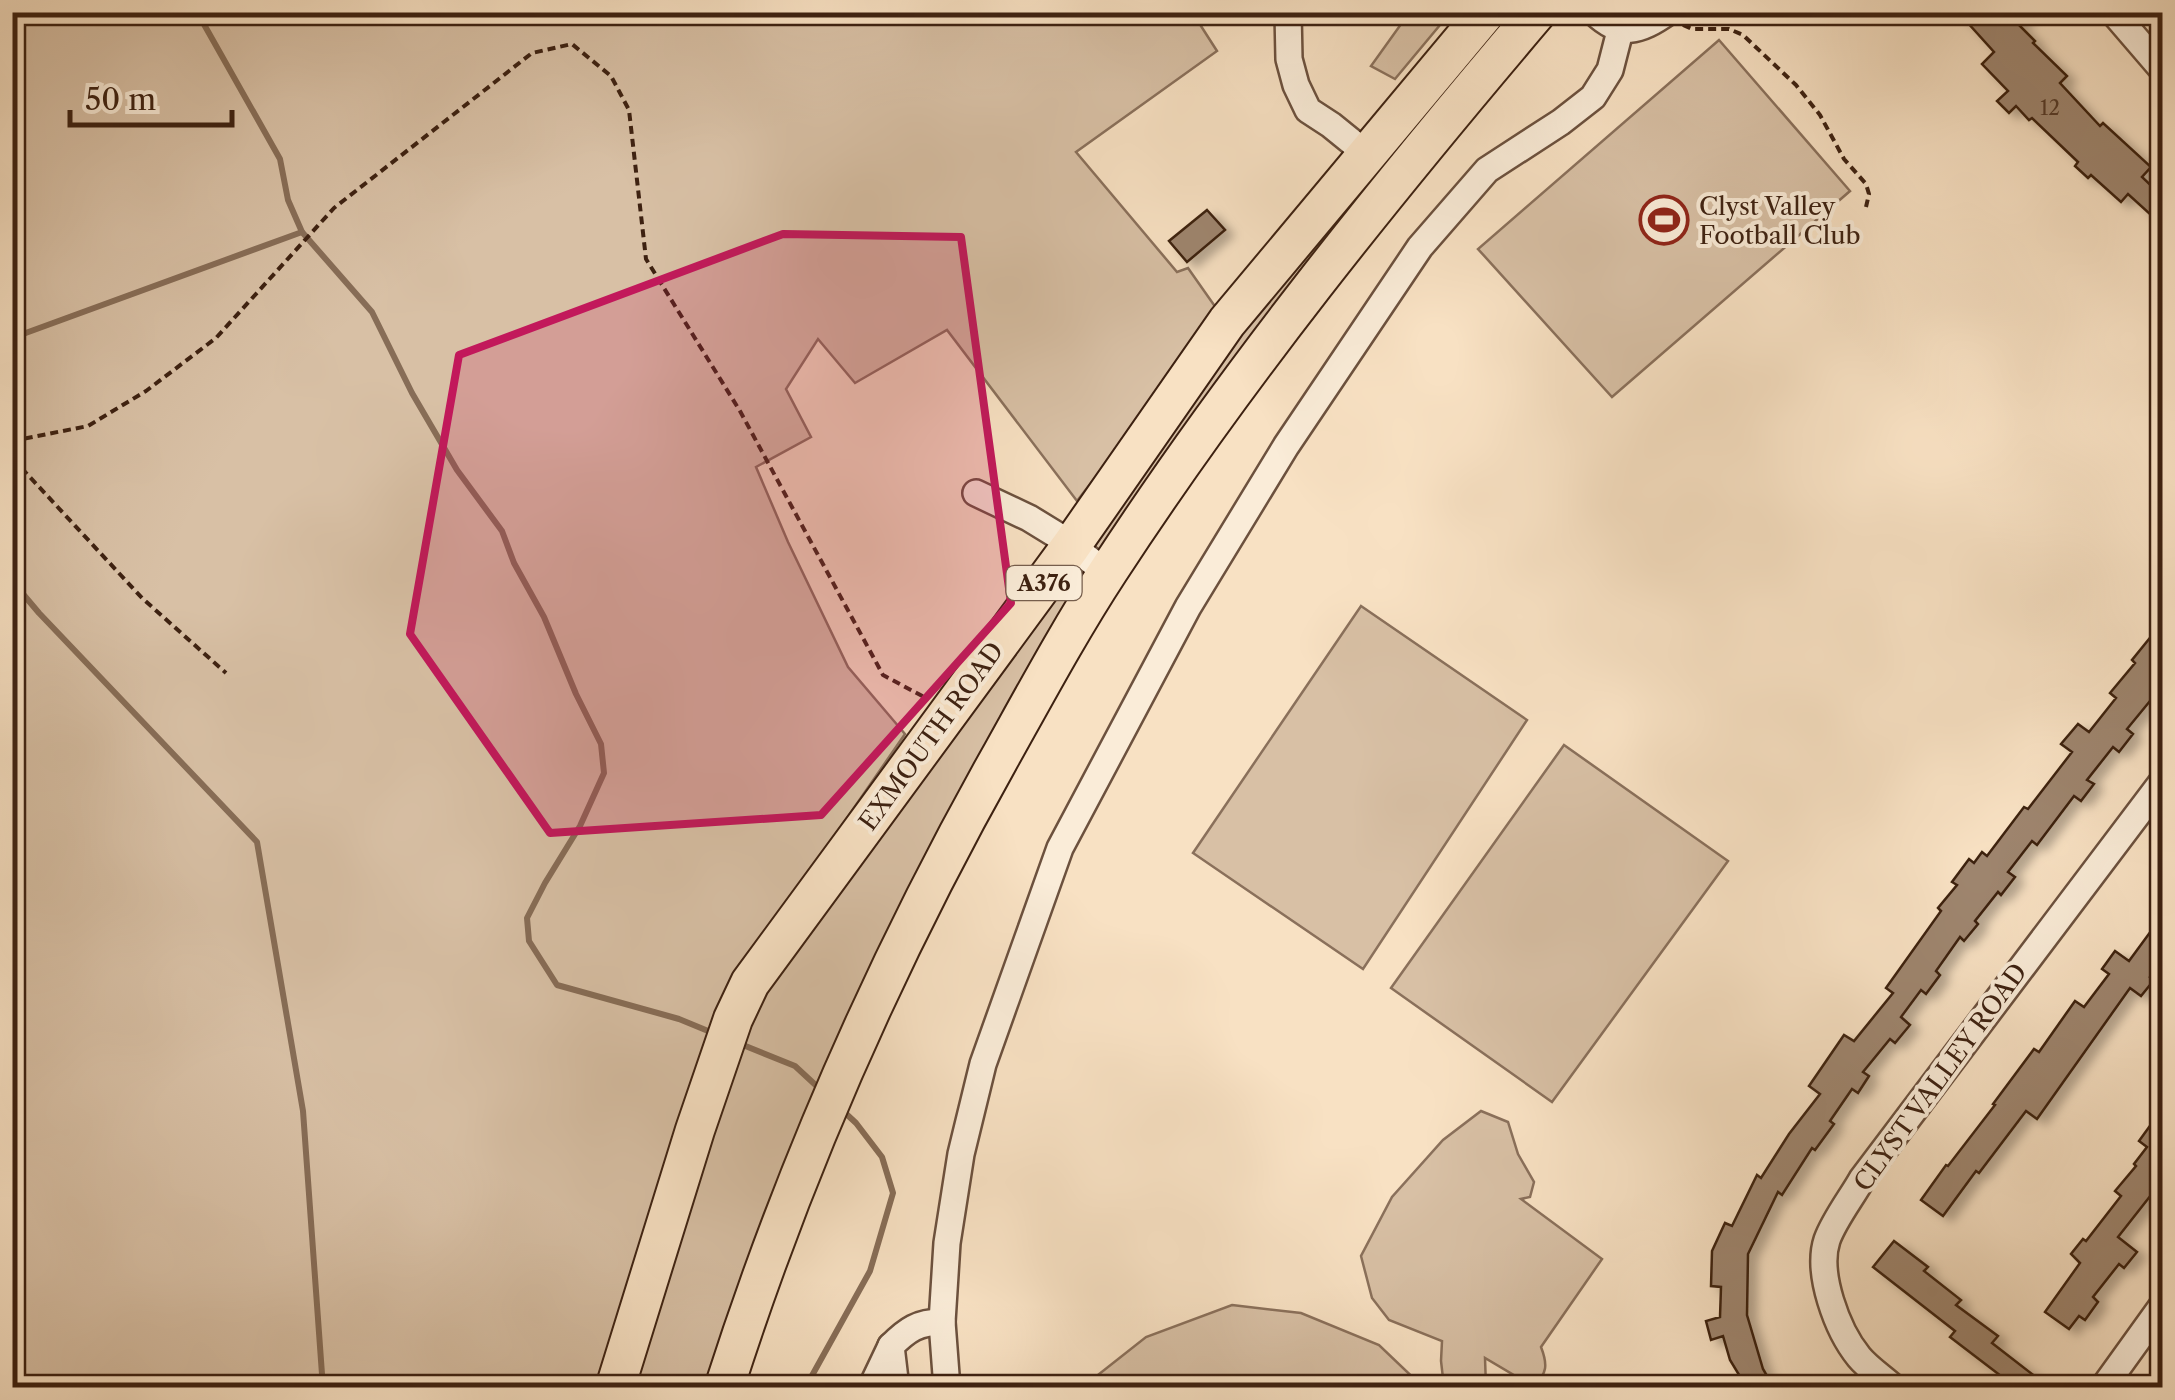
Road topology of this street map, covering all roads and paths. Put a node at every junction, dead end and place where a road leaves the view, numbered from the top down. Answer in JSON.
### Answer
{"nodes":[{"id":1,"x":1288,"y":12,"type":"edge"},
{"id":2,"x":1486,"y":12,"type":"edge"},
{"id":3,"x":1537,"y":12,"type":"edge"},
{"id":4,"x":1594,"y":12,"type":"edge"},
{"id":5,"x":2113,"y":12,"type":"edge"},
{"id":6,"x":1667,"y":14,"type":"edge"},
{"id":7,"x":1620,"y":30,"type":"junction"},
{"id":8,"x":2162,"y":68,"type":"edge"},
{"id":9,"x":1368,"y":155,"type":"junction"},
{"id":10,"x":1866,"y":206,"type":"dead end"},
{"id":11,"x":12,"y":443,"type":"edge"},
{"id":12,"x":976,"y":493,"type":"dead end"},
{"id":13,"x":1071,"y":546,"type":"junction"},
{"id":14,"x":1107,"y":573,"type":"junction"},
{"id":15,"x":226,"y":673,"type":"dead end"},
{"id":16,"x":950,"y":711,"type":"junction"},
{"id":17,"x":2162,"y":782,"type":"edge"},
{"id":18,"x":2162,"y":1306,"type":"edge"},
{"id":19,"x":942,"y":1322,"type":"junction"},
{"id":20,"x":891,"y":1346,"type":"junction"},
{"id":21,"x":615,"y":1388,"type":"edge"},
{"id":22,"x":724,"y":1388,"type":"edge"},
{"id":23,"x":871,"y":1388,"type":"edge"},
{"id":24,"x":896,"y":1388,"type":"edge"},
{"id":25,"x":946,"y":1388,"type":"edge"},
{"id":26,"x":1894,"y":1388,"type":"edge"},
{"id":27,"x":2103,"y":1388,"type":"edge"}],
"edges":[{"from":1,"to":9,"type":"street"},
{"from":2,"to":9,"type":"highway","name":"EXMOUTH ROAD","number":"A376"},
{"from":3,"to":14,"type":"highway","number":"A376"},
{"from":4,"to":7,"type":"street"},
{"from":5,"to":8,"type":"street"},
{"from":6,"to":7,"type":"street"},
{"from":6,"to":10,"type":"path"},
{"from":7,"to":19,"type":"street"},
{"from":9,"to":13,"type":"highway","name":"EXMOUTH ROAD","number":"A376"},
{"from":11,"to":15,"type":"path"},
{"from":11,"to":16,"type":"path"},
{"from":12,"to":13,"type":"street"},
{"from":13,"to":14,"type":"street"},
{"from":13,"to":16,"type":"highway","name":"EXMOUTH ROAD","number":"A376"},
{"from":14,"to":22,"type":"highway","number":"A376"},
{"from":16,"to":21,"type":"highway","name":"EXMOUTH ROAD","number":"A376"},
{"from":17,"to":26,"type":"street","name":"CLYST VALLEY ROAD"},
{"from":18,"to":27,"type":"street"},
{"from":19,"to":20,"type":"street"},
{"from":19,"to":25,"type":"street"},
{"from":20,"to":23,"type":"street"},
{"from":20,"to":24,"type":"street"}]}
